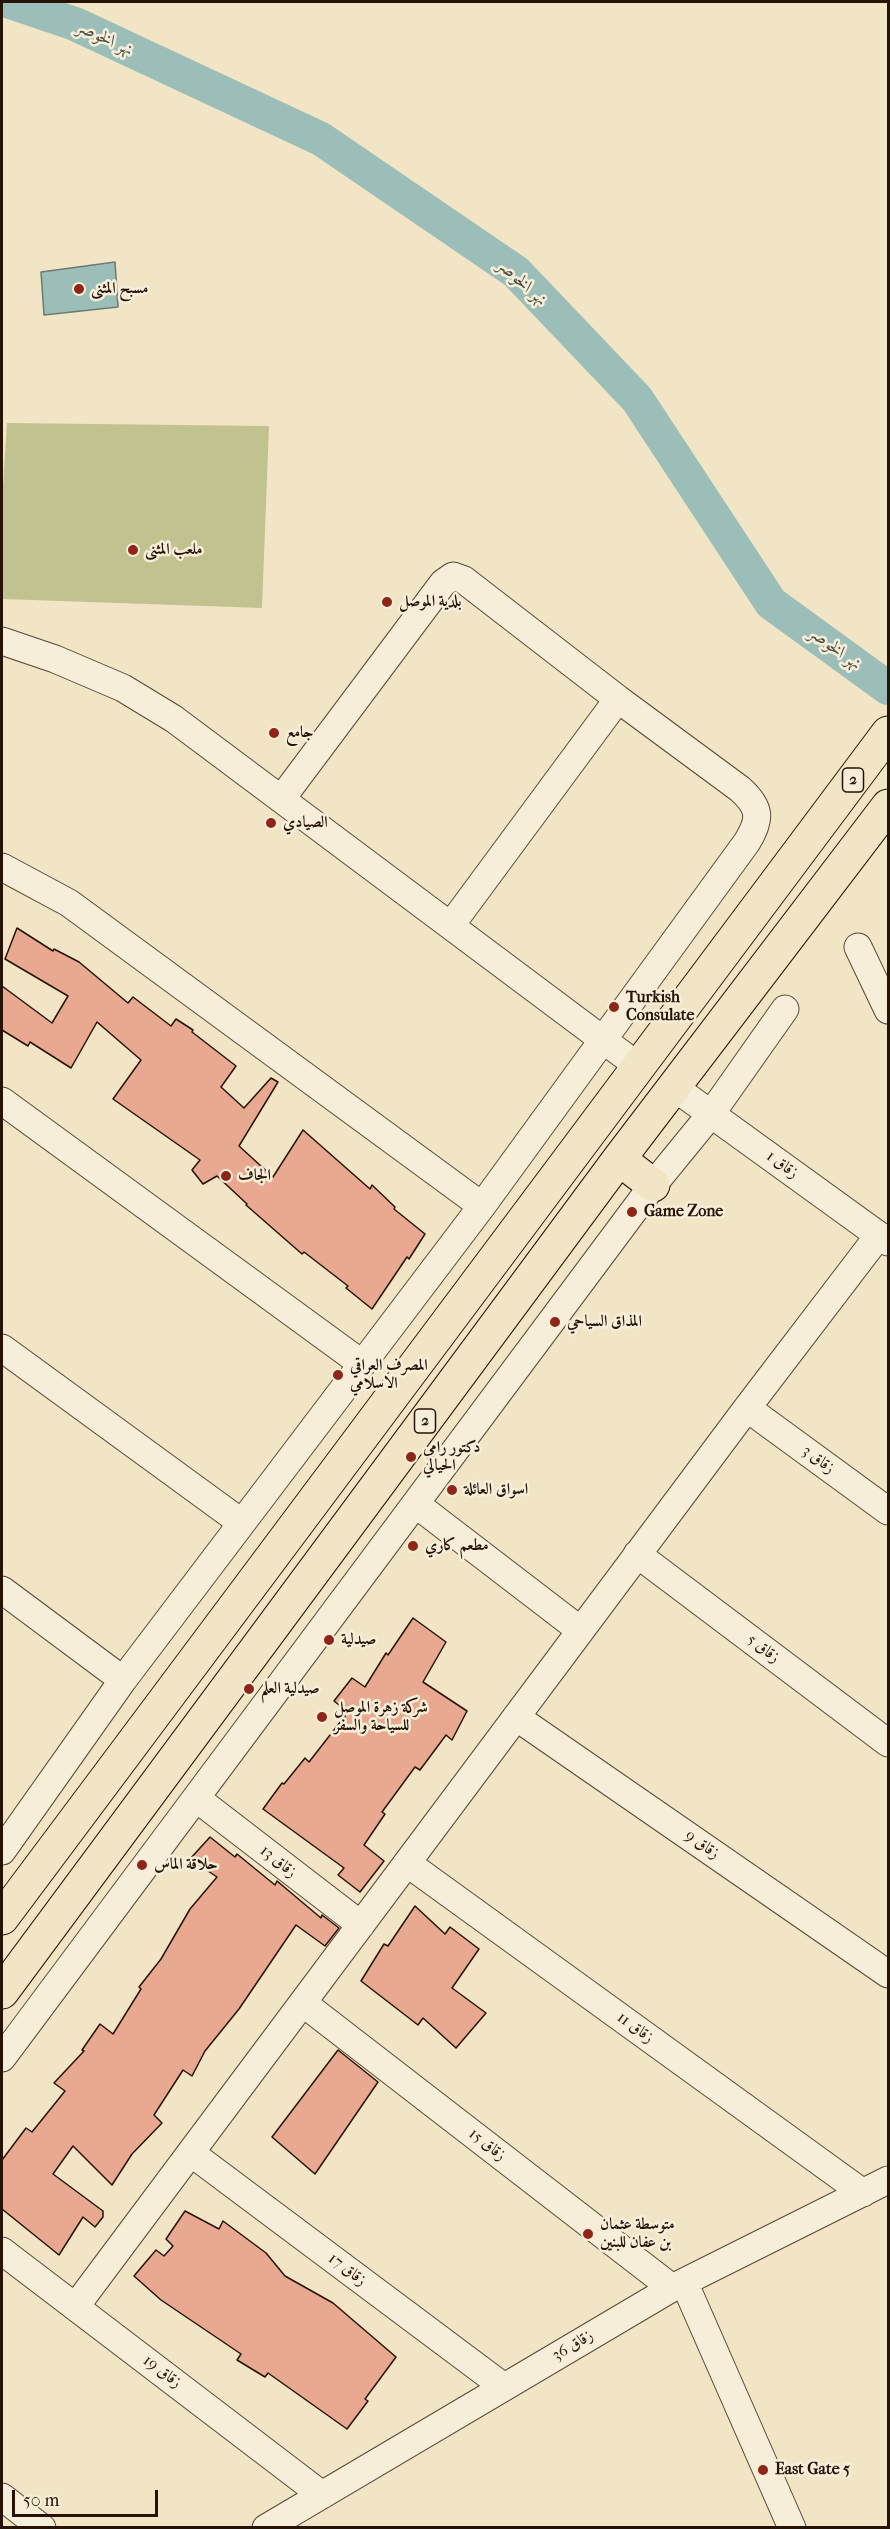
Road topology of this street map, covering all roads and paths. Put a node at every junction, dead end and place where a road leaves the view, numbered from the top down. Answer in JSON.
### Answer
{"nodes":[{"id":1,"x":2,"y":641,"type":"edge"},
{"id":2,"x":618,"y":699,"type":"junction"},
{"id":3,"x":888,"y":733,"type":"edge"},
{"id":4,"x":282,"y":798,"type":"junction"},
{"id":5,"x":888,"y":806,"type":"edge"},
{"id":6,"x":2,"y":867,"type":"edge"},
{"id":7,"x":451,"y":925,"type":"junction"},
{"id":8,"x":858,"y":946,"type":"dead end"},
{"id":9,"x":785,"y":1009,"type":"dead end"},
{"id":10,"x":888,"y":1010,"type":"edge"},
{"id":11,"x":604,"y":1040,"type":"junction"},
{"id":12,"x":638,"y":1066,"type":"junction"},
{"id":13,"x":675,"y":1088,"type":"junction"},
{"id":14,"x":2,"y":1101,"type":"edge"},
{"id":15,"x":711,"y":1114,"type":"junction"},
{"id":16,"x":619,"y":1159,"type":"junction"},
{"id":17,"x":653,"y":1185,"type":"junction"},
{"id":18,"x":482,"y":1206,"type":"junction"},
{"id":19,"x":884,"y":1238,"type":"edge"},
{"id":20,"x":2,"y":1348,"type":"edge"},
{"id":21,"x":361,"y":1363,"type":"junction"},
{"id":22,"x":747,"y":1408,"type":"junction"},
{"id":23,"x":417,"y":1505,"type":"junction"},
{"id":24,"x":888,"y":1511,"type":"edge"},
{"id":25,"x":242,"y":1523,"type":"junction"},
{"id":26,"x":637,"y":1554,"type":"junction"},
{"id":27,"x":2,"y":1590,"type":"edge"},
{"id":28,"x":580,"y":1630,"type":"junction"},
{"id":29,"x":123,"y":1680,"type":"junction"},
{"id":30,"x":516,"y":1717,"type":"junction"},
{"id":31,"x":888,"y":1743,"type":"edge"},
{"id":32,"x":196,"y":1798,"type":"junction"},
{"id":33,"x":3,"y":1846,"type":"edge"},
{"id":34,"x":407,"y":1863,"type":"junction"},
{"id":35,"x":2,"y":1918,"type":"edge"},
{"id":36,"x":361,"y":1925,"type":"junction"},
{"id":37,"x":888,"y":1974,"type":"edge"},
{"id":38,"x":2,"y":1992,"type":"edge"},
{"id":39,"x":303,"y":2003,"type":"junction"},
{"id":40,"x":2,"y":2058,"type":"edge"},
{"id":41,"x":191,"y":2153,"type":"junction"},
{"id":42,"x":888,"y":2180,"type":"edge"},
{"id":43,"x":863,"y":2193,"type":"junction"},
{"id":44,"x":2,"y":2252,"type":"edge"},
{"id":45,"x":678,"y":2285,"type":"junction"},
{"id":46,"x":76,"y":2307,"type":"junction"},
{"id":47,"x":504,"y":2387,"type":"junction"},
{"id":48,"x":322,"y":2495,"type":"junction"},
{"id":49,"x":2,"y":2497,"type":"edge"},
{"id":50,"x":42,"y":2528,"type":"edge"},
{"id":51,"x":266,"y":2528,"type":"edge"},
{"id":52,"x":792,"y":2528,"type":"edge"}],
"edges":[{"from":1,"to":4,"type":"street"},
{"from":2,"to":4,"type":"street"},
{"from":2,"to":7,"type":"street"},
{"from":2,"to":11,"type":"street"},
{"from":3,"to":12,"type":"highway","number":"2"},
{"from":4,"to":7,"type":"street"},
{"from":5,"to":13,"type":"highway","number":"2"},
{"from":6,"to":18,"type":"street"},
{"from":7,"to":11,"type":"street"},
{"from":8,"to":10,"type":"street"},
{"from":9,"to":15,"type":"street"},
{"from":11,"to":12,"type":"street"},
{"from":11,"to":18,"type":"street"},
{"from":12,"to":35,"type":"highway","number":"2"},
{"from":13,"to":15,"type":"street","name":"زقاق 1"},
{"from":13,"to":16,"type":"highway","number":"2"},
{"from":14,"to":21,"type":"street"},
{"from":15,"to":17,"type":"street"},
{"from":15,"to":19,"type":"street","name":"زقاق 1"},
{"from":16,"to":17,"type":"highway"},
{"from":16,"to":38,"type":"highway","number":"2"},
{"from":17,"to":23,"type":"street"},
{"from":18,"to":21,"type":"street"},
{"from":19,"to":22,"type":"street"},
{"from":20,"to":25,"type":"street"},
{"from":21,"to":25,"type":"street"},
{"from":22,"to":24,"type":"street","name":"زقاق 3"},
{"from":22,"to":26,"type":"street"},
{"from":23,"to":28,"type":"street"},
{"from":23,"to":32,"type":"street"},
{"from":25,"to":29,"type":"street"},
{"from":26,"to":28,"type":"street"},
{"from":26,"to":31,"type":"street","name":"زقاق 5"},
{"from":27,"to":29,"type":"street"},
{"from":28,"to":30,"type":"street"},
{"from":29,"to":33,"type":"street"},
{"from":30,"to":34,"type":"street"},
{"from":30,"to":37,"type":"street","name":"زقاق 9"},
{"from":32,"to":36,"type":"street","name":"زقاق 13"},
{"from":32,"to":40,"type":"street"},
{"from":34,"to":36,"type":"street"},
{"from":34,"to":43,"type":"street","name":"زقاق 11"},
{"from":36,"to":39,"type":"street"},
{"from":39,"to":41,"type":"street"},
{"from":39,"to":45,"type":"street","name":"زقاق 15"},
{"from":41,"to":46,"type":"street"},
{"from":41,"to":47,"type":"street","name":"زقاق 17"},
{"from":42,"to":43,"type":"street","name":"زقاق 36"},
{"from":43,"to":45,"type":"street","name":"زقاق 36"},
{"from":44,"to":46,"type":"street","name":"زقاق 19"},
{"from":45,"to":47,"type":"street","name":"زقاق 36"},
{"from":45,"to":52,"type":"street"},
{"from":46,"to":48,"type":"street","name":"زقاق 19"},
{"from":47,"to":48,"type":"street","name":"زقاق 36"},
{"from":48,"to":51,"type":"street","name":"زقاق 36"},
{"from":49,"to":50,"type":"street"}]}
